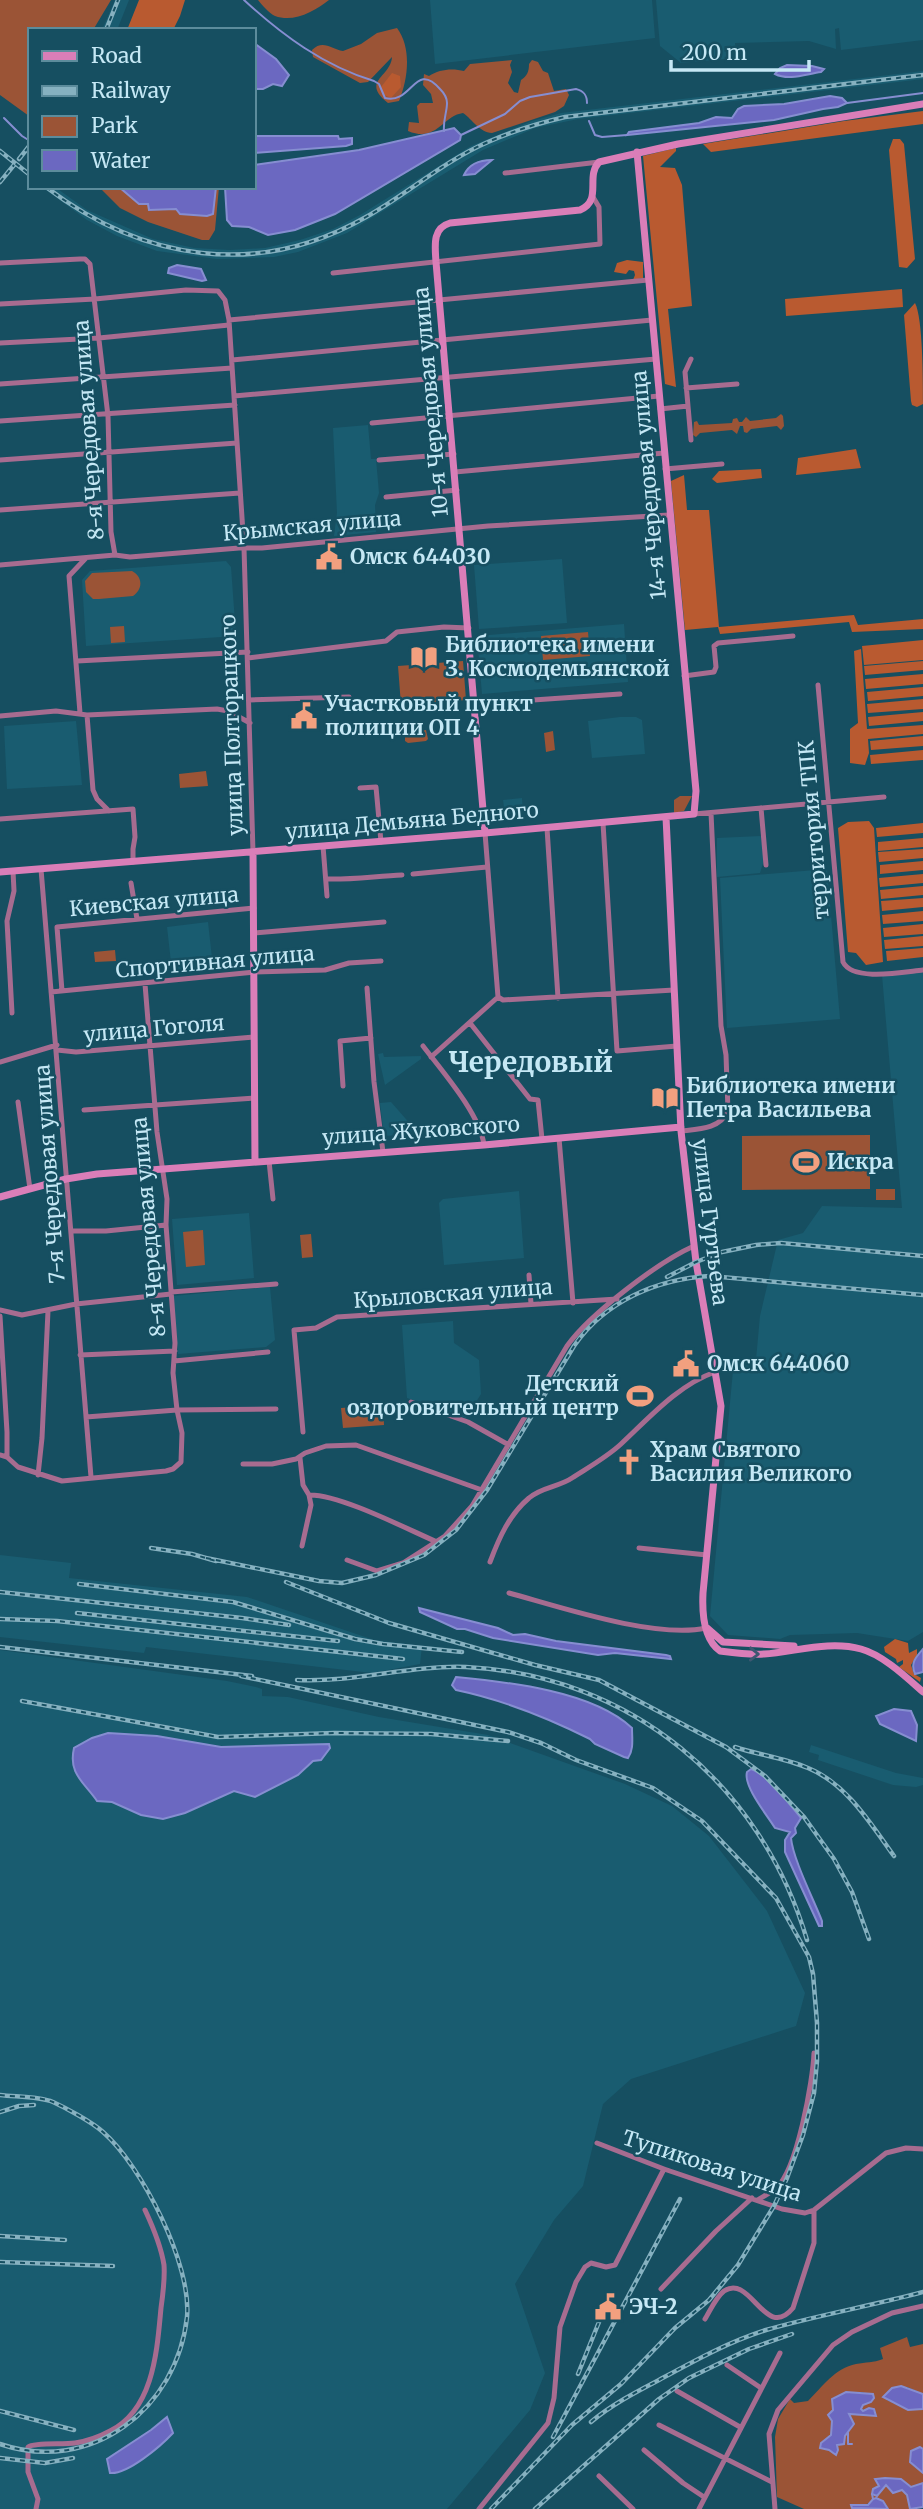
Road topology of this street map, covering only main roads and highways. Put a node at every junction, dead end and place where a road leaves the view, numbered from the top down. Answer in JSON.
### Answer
{"nodes":[{"id":1,"x":923,"y":104,"type":"edge"},
{"id":2,"x":637,"y":152,"type":"junction"},
{"id":3,"x":694,"y":814,"type":"joint"},
{"id":4,"x":666,"y":817,"type":"junction"},
{"id":5,"x":485,"y":833,"type":"junction"},
{"id":6,"x":253,"y":852,"type":"junction"},
{"id":7,"x":0,"y":872,"type":"edge"},
{"id":8,"x":681,"y":1129,"type":"junction"},
{"id":9,"x":255,"y":1162,"type":"junction"},
{"id":10,"x":0,"y":1197,"type":"edge"},
{"id":11,"x":923,"y":1692,"type":"edge"}],
"edges":[{"from":1,"to":2,"type":"main road"},
{"from":2,"to":3,"type":"main road","name":"14-я Чередовая улица"},
{"from":2,"to":5,"type":"main road","name":"10-я Чередовая улица"},
{"from":3,"to":4,"type":"main road","name":"улица Демьяна Бедного"},
{"from":4,"to":5,"type":"main road","name":"улица Демьяна Бедного"},
{"from":4,"to":8,"type":"main road","name":"улица Гуртьева"},
{"from":5,"to":6,"type":"main road","name":"улица Демьяна Бедного"},
{"from":6,"to":7,"type":"main road","name":"улица Демьяна Бедного"},
{"from":6,"to":9,"type":"main road","name":"улица Полторацкого"},
{"from":8,"to":9,"type":"main road","name":"улица Жуковского"},
{"from":8,"to":11,"type":"main road","name":"улица Гуртьева"},
{"from":9,"to":10,"type":"main road","name":"улица Жуковского"}]}
